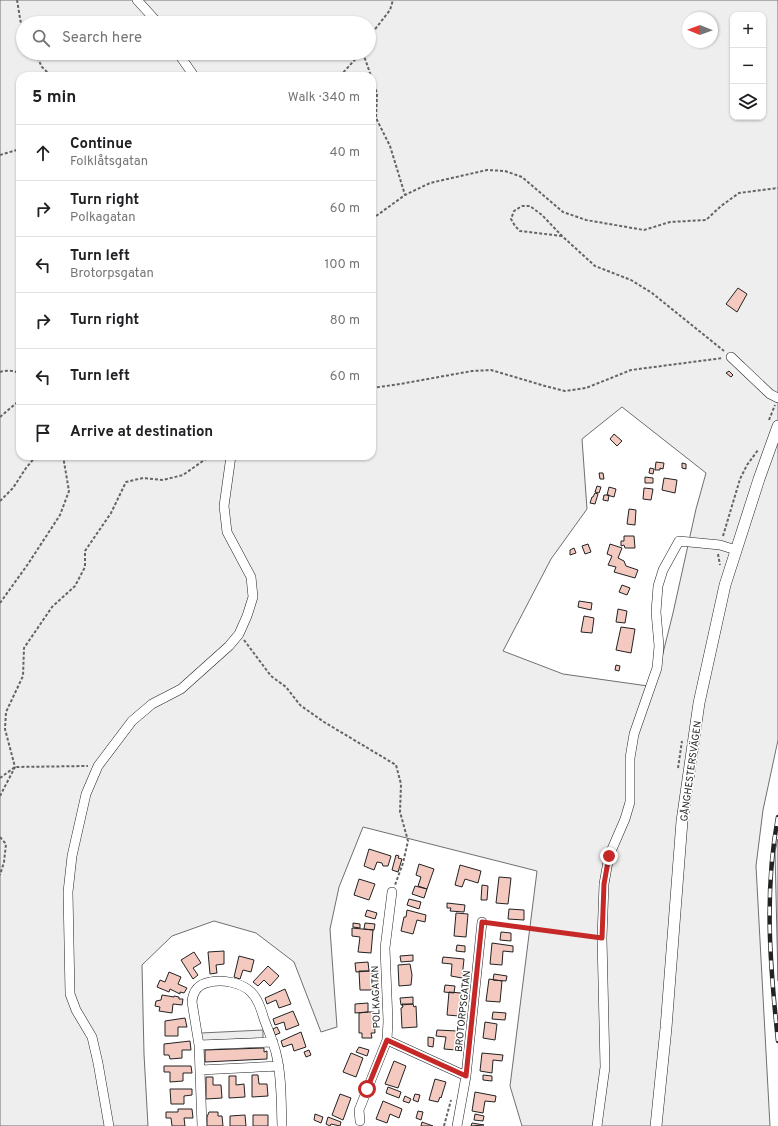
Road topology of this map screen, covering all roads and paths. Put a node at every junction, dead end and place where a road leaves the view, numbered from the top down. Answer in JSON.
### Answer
{"nodes":[{"id":1,"x":17,"y":0,"type":"edge"},
{"id":2,"x":137,"y":0,"type":"edge"},
{"id":3,"x":393,"y":0,"type":"edge"},
{"id":4,"x":20,"y":16,"type":"edge"},
{"id":5,"x":152,"y":16,"type":"edge"},
{"id":6,"x":376,"y":28,"type":"edge"},
{"id":7,"x":38,"y":60,"type":"edge"},
{"id":8,"x":183,"y":60,"type":"edge"},
{"id":9,"x":355,"y":60,"type":"edge"},
{"id":10,"x":365,"y":60,"type":"edge"},
{"id":11,"x":47,"y":72,"type":"edge"},
{"id":12,"x":191,"y":72,"type":"edge"},
{"id":13,"x":344,"y":72,"type":"edge"},
{"id":14,"x":369,"y":72,"type":"edge"},
{"id":15,"x":376,"y":90,"type":"edge"},
{"id":16,"x":376,"y":118,"type":"edge"},
{"id":17,"x":376,"y":118,"type":"edge"},
{"id":18,"x":16,"y":150,"type":"edge"},
{"id":19,"x":0,"y":155,"type":"edge"},
{"id":20,"x":778,"y":188,"type":"edge"},
{"id":21,"x":405,"y":195,"type":"junction"},
{"id":22,"x":376,"y":217,"type":"edge"},
{"id":23,"x":562,"y":236,"type":"junction"},
{"id":24,"x":731,"y":357,"type":"junction"},
{"id":25,"x":0,"y":372,"type":"edge"},
{"id":26,"x":16,"y":372,"type":"edge"},
{"id":27,"x":376,"y":387,"type":"edge"},
{"id":28,"x":778,"y":398,"type":"edge"},
{"id":29,"x":16,"y":403,"type":"edge"},
{"id":30,"x":0,"y":417,"type":"edge"},
{"id":31,"x":778,"y":428,"type":"edge"},
{"id":32,"x":33,"y":460,"type":"edge"},
{"id":33,"x":64,"y":460,"type":"edge"},
{"id":34,"x":204,"y":460,"type":"edge"},
{"id":35,"x":230,"y":460,"type":"edge"},
{"id":36,"x":0,"y":501,"type":"edge"},
{"id":37,"x":736,"y":550,"type":"junction"},
{"id":38,"x":0,"y":603,"type":"edge"},
{"id":39,"x":239,"y":634,"type":"junction"},
{"id":40,"x":98,"y":766,"type":"junction"},
{"id":41,"x":15,"y":767,"type":"junction"},
{"id":42,"x":0,"y":778,"type":"edge"},
{"id":43,"x":0,"y":796,"type":"edge"},
{"id":44,"x":0,"y":837,"type":"edge"},
{"id":45,"x":0,"y":874,"type":"edge"},
{"id":46,"x":392,"y":892,"type":"joint"},
{"id":47,"x":482,"y":922,"type":"joint"},
{"id":48,"x":602,"y":938,"type":"junction"},
{"id":49,"x":387,"y":1040,"type":"junction"},
{"id":50,"x":273,"y":1042,"type":"junction"},
{"id":51,"x":199,"y":1045,"type":"junction"},
{"id":52,"x":279,"y":1066,"type":"junction"},
{"id":53,"x":200,"y":1070,"type":"junction"},
{"id":54,"x":466,"y":1076,"type":"junction"},
{"id":55,"x":360,"y":1121,"type":"dead end"},
{"id":56,"x":110,"y":1126,"type":"edge"},
{"id":57,"x":202,"y":1126,"type":"edge"},
{"id":58,"x":282,"y":1126,"type":"edge"},
{"id":59,"x":457,"y":1126,"type":"edge"},
{"id":60,"x":597,"y":1126,"type":"edge"},
{"id":61,"x":656,"y":1126,"type":"edge"}],
"edges":[{"from":1,"to":4,"type":"path"},
{"from":2,"to":5,"type":"street"},
{"from":3,"to":6,"type":"path"},
{"from":7,"to":11,"type":"path"},
{"from":8,"to":12,"type":"street"},
{"from":9,"to":13,"type":"path"},
{"from":10,"to":14,"type":"path"},
{"from":15,"to":17,"type":"path"},
{"from":16,"to":21,"type":"path"},
{"from":18,"to":19,"type":"path"},
{"from":20,"to":21,"type":"path"},
{"from":21,"to":22,"type":"path"},
{"from":23,"to":23,"type":"path"},
{"from":23,"to":24,"type":"path"},
{"from":24,"to":27,"type":"path"},
{"from":24,"to":28,"type":"street"},
{"from":25,"to":26,"type":"path"},
{"from":29,"to":30,"type":"path"},
{"from":31,"to":37,"type":"street","name":"GÅNGHESTERSVÄGEN"},
{"from":32,"to":36,"type":"path"},
{"from":33,"to":38,"type":"path"},
{"from":34,"to":41,"type":"path"},
{"from":35,"to":39,"type":"street"},
{"from":37,"to":48,"type":"street"},
{"from":37,"to":61,"type":"street","name":"GÅNGHESTERSVÄGEN"},
{"from":39,"to":40,"type":"street"},
{"from":39,"to":46,"type":"path"},
{"from":40,"to":41,"type":"path"},
{"from":40,"to":56,"type":"street"},
{"from":41,"to":42,"type":"path"},
{"from":41,"to":43,"type":"path"},
{"from":44,"to":45,"type":"path"},
{"from":46,"to":49,"type":"street","name":"POLKAGATAN"},
{"from":47,"to":48,"type":"path"},
{"from":47,"to":54,"type":"street","name":"BROTORPSGATAN"},
{"from":48,"to":60,"type":"street"},
{"from":49,"to":54,"type":"street","name":"POLKAGATAN"},
{"from":49,"to":55,"type":"street"},
{"from":50,"to":51,"type":"street"},
{"from":50,"to":51,"type":"street"},
{"from":50,"to":52,"type":"street"},
{"from":51,"to":53,"type":"street"},
{"from":52,"to":53,"type":"street"},
{"from":52,"to":58,"type":"street"},
{"from":53,"to":57,"type":"street"},
{"from":54,"to":59,"type":"street","name":"BROTORPSGATAN"}]}
